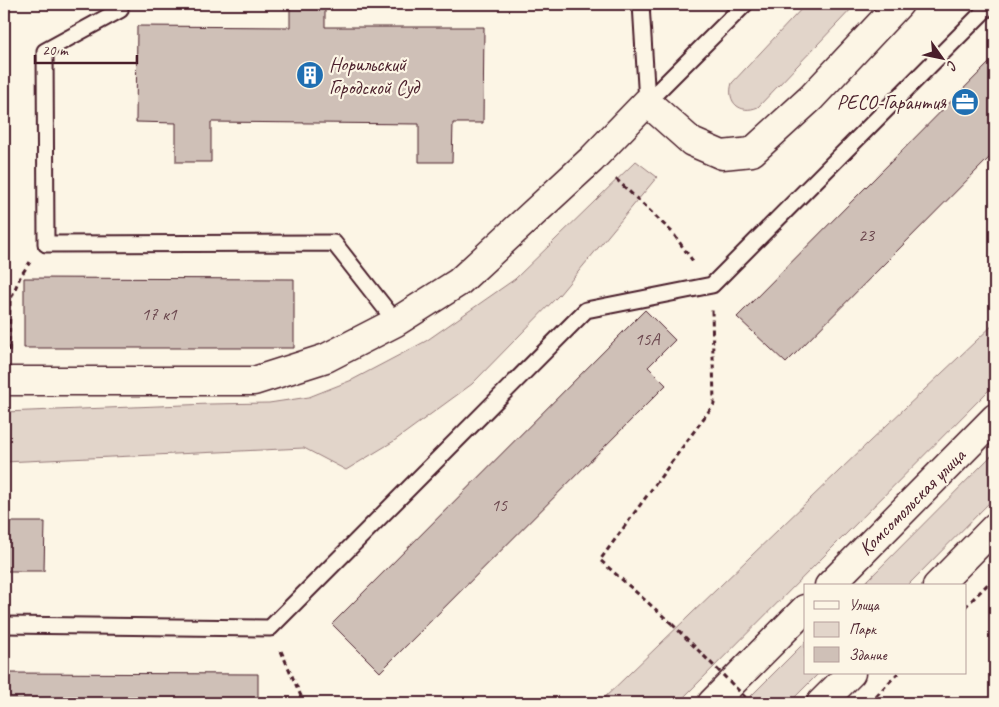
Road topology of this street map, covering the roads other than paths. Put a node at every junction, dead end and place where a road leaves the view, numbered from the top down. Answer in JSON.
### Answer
{"nodes":[{"id":1,"x":120,"y":4,"type":"edge"},
{"id":2,"x":641,"y":4,"type":"edge"},
{"id":3,"x":745,"y":4,"type":"edge"},
{"id":4,"x":899,"y":4,"type":"edge"},
{"id":5,"x":992,"y":4,"type":"edge"},
{"id":6,"x":647,"y":102,"type":"junction"},
{"id":7,"x":396,"y":322,"type":"junction"},
{"id":8,"x":6,"y":381,"type":"edge"},
{"id":9,"x":995,"y":418,"type":"edge"},
{"id":10,"x":995,"y":527,"type":"edge"},
{"id":11,"x":831,"y":584,"type":"edge"},
{"id":12,"x":939,"y":584,"type":"edge"},
{"id":13,"x":804,"y":611,"type":"edge"},
{"id":14,"x":4,"y":625,"type":"edge"},
{"id":15,"x":850,"y":674,"type":"edge"},
{"id":16,"x":712,"y":703,"type":"edge"},
{"id":17,"x":821,"y":703,"type":"edge"}],
"edges":[{"from":1,"to":7,"type":"lane"},
{"from":2,"to":6,"type":"lane"},
{"from":3,"to":6,"type":"lane"},
{"from":4,"to":6,"type":"street"},
{"from":5,"to":14,"type":"lane"},
{"from":6,"to":7,"type":"street"},
{"from":7,"to":8,"type":"street"},
{"from":9,"to":11,"type":"street","name":"Комсомольская улица"},
{"from":10,"to":12,"type":"street"},
{"from":13,"to":16,"type":"street"},
{"from":15,"to":17,"type":"street"}]}
